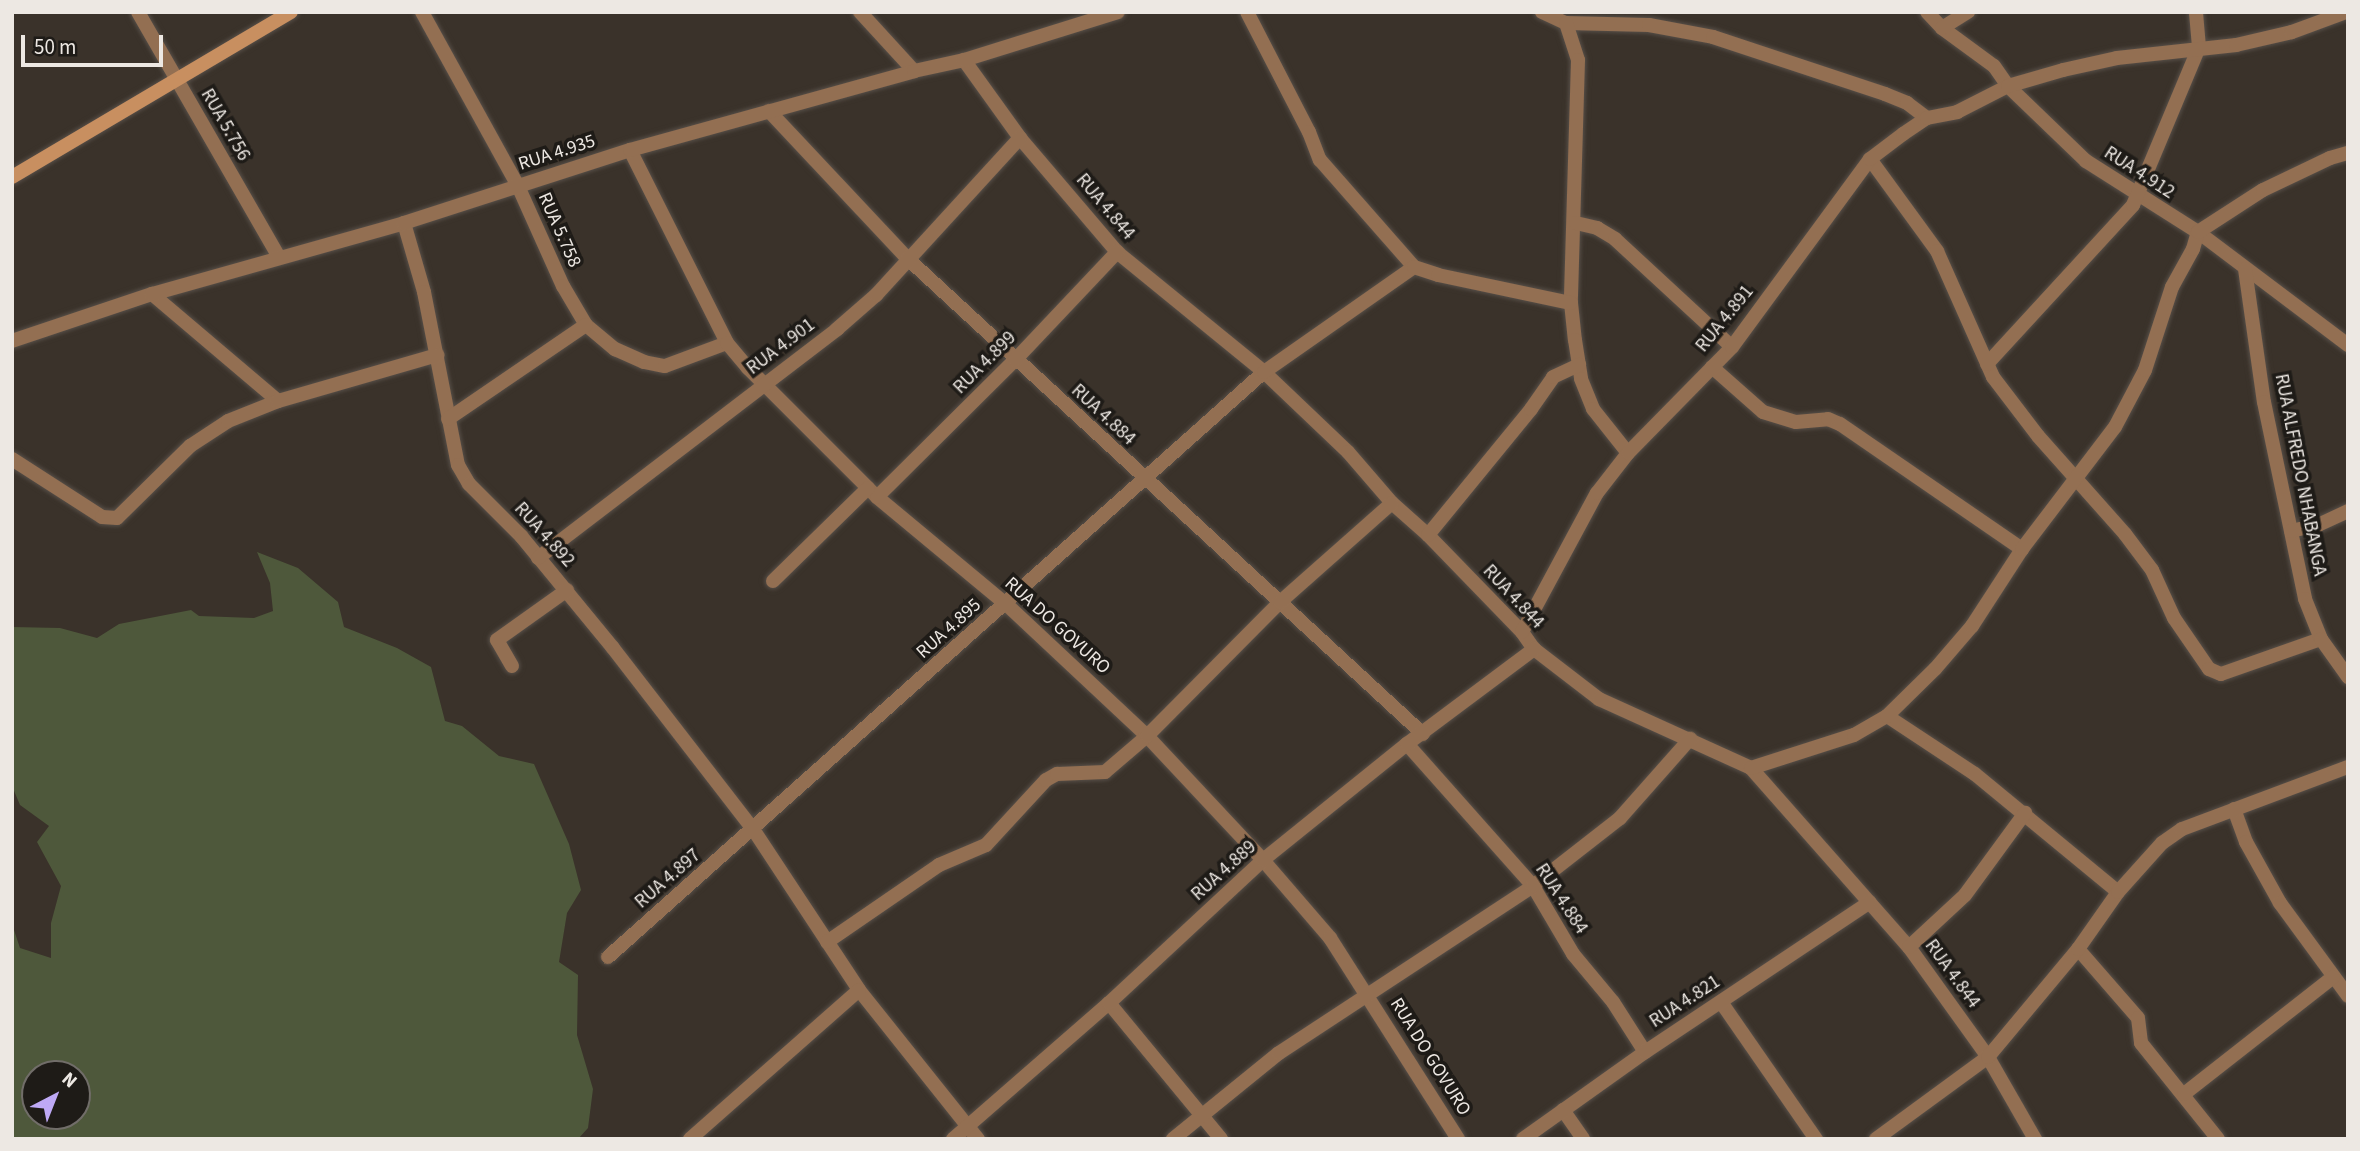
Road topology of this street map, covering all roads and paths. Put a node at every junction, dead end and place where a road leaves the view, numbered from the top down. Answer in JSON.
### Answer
{"nodes":[{"id":1,"x":138,"y":12,"type":"edge"},
{"id":2,"x":291,"y":12,"type":"edge"},
{"id":3,"x":422,"y":12,"type":"edge"},
{"id":4,"x":860,"y":12,"type":"edge"},
{"id":5,"x":1118,"y":12,"type":"edge"},
{"id":6,"x":1247,"y":12,"type":"edge"},
{"id":7,"x":1542,"y":12,"type":"edge"},
{"id":8,"x":1927,"y":12,"type":"edge"},
{"id":9,"x":1968,"y":12,"type":"edge"},
{"id":10,"x":2196,"y":12,"type":"edge"},
{"id":11,"x":2346,"y":12,"type":"edge"},
{"id":12,"x":1566,"y":23,"type":"junction"},
{"id":13,"x":1942,"y":28,"type":"junction"},
{"id":14,"x":2199,"y":47,"type":"junction"},
{"id":15,"x":964,"y":60,"type":"junction"},
{"id":16,"x":914,"y":71,"type":"junction"},
{"id":17,"x":177,"y":80,"type":"junction"},
{"id":18,"x":2008,"y":86,"type":"junction"},
{"id":19,"x":769,"y":111,"type":"junction"},
{"id":20,"x":1927,"y":118,"type":"junction"},
{"id":21,"x":1020,"y":138,"type":"junction"},
{"id":22,"x":630,"y":150,"type":"junction"},
{"id":23,"x":2348,"y":153,"type":"edge"},
{"id":24,"x":1870,"y":159,"type":"junction"},
{"id":25,"x":13,"y":177,"type":"edge"},
{"id":26,"x":518,"y":186,"type":"junction"},
{"id":27,"x":2136,"y":195,"type":"junction"},
{"id":28,"x":404,"y":223,"type":"junction"},
{"id":29,"x":1576,"y":223,"type":"junction"},
{"id":30,"x":2197,"y":232,"type":"junction"},
{"id":31,"x":1117,"y":252,"type":"junction"},
{"id":32,"x":279,"y":257,"type":"junction"},
{"id":33,"x":908,"y":258,"type":"junction"},
{"id":34,"x":1414,"y":267,"type":"junction"},
{"id":35,"x":2245,"y":269,"type":"junction"},
{"id":36,"x":152,"y":294,"type":"junction"},
{"id":37,"x":1571,"y":303,"type":"junction"},
{"id":38,"x":586,"y":325,"type":"junction"},
{"id":39,"x":12,"y":341,"type":"edge"},
{"id":40,"x":727,"y":343,"type":"junction"},
{"id":41,"x":2348,"y":345,"type":"edge"},
{"id":42,"x":1732,"y":346,"type":"junction"},
{"id":43,"x":438,"y":355,"type":"junction"},
{"id":44,"x":1015,"y":360,"type":"junction"},
{"id":45,"x":1987,"y":364,"type":"junction"},
{"id":46,"x":1579,"y":365,"type":"junction"},
{"id":47,"x":1712,"y":367,"type":"junction"},
{"id":48,"x":1264,"y":372,"type":"junction"},
{"id":49,"x":764,"y":384,"type":"junction"},
{"id":50,"x":278,"y":401,"type":"junction"},
{"id":51,"x":448,"y":419,"type":"junction"},
{"id":52,"x":1628,"y":453,"type":"junction"},
{"id":53,"x":12,"y":458,"type":"edge"},
{"id":54,"x":1143,"y":478,"type":"junction"},
{"id":55,"x":2077,"y":480,"type":"junction"},
{"id":56,"x":873,"y":493,"type":"junction"},
{"id":57,"x":1392,"y":503,"type":"junction"},
{"id":58,"x":2348,"y":511,"type":"edge"},
{"id":59,"x":2291,"y":531,"type":"junction"},
{"id":60,"x":1428,"y":535,"type":"junction"},
{"id":61,"x":2022,"y":549,"type":"junction"},
{"id":62,"x":538,"y":558,"type":"junction"},
{"id":63,"x":773,"y":581,"type":"dead end"},
{"id":64,"x":567,"y":590,"type":"junction"},
{"id":65,"x":1280,"y":602,"type":"junction"},
{"id":66,"x":1006,"y":604,"type":"junction"},
{"id":67,"x":1522,"y":632,"type":"junction"},
{"id":68,"x":2321,"y":639,"type":"junction"},
{"id":69,"x":1534,"y":649,"type":"junction"},
{"id":70,"x":512,"y":666,"type":"dead end"},
{"id":71,"x":2346,"y":671,"type":"edge"},
{"id":72,"x":1886,"y":716,"type":"junction"},
{"id":73,"x":1423,"y":733,"type":"junction"},
{"id":74,"x":1147,"y":736,"type":"junction"},
{"id":75,"x":1690,"y":739,"type":"junction"},
{"id":76,"x":1407,"y":744,"type":"junction"},
{"id":77,"x":2348,"y":767,"type":"edge"},
{"id":78,"x":1751,"y":768,"type":"junction"},
{"id":79,"x":2234,"y":808,"type":"junction"},
{"id":80,"x":2025,"y":813,"type":"junction"},
{"id":81,"x":753,"y":829,"type":"junction"},
{"id":82,"x":1264,"y":860,"type":"junction"},
{"id":83,"x":1533,"y":886,"type":"junction"},
{"id":84,"x":2118,"y":892,"type":"junction"},
{"id":85,"x":1870,"y":902,"type":"junction"},
{"id":86,"x":827,"y":942,"type":"junction"},
{"id":87,"x":1909,"y":947,"type":"junction"},
{"id":88,"x":2078,"y":949,"type":"junction"},
{"id":89,"x":608,"y":957,"type":"dead end"},
{"id":90,"x":2333,"y":976,"type":"junction"},
{"id":91,"x":859,"y":990,"type":"junction"},
{"id":92,"x":1367,"y":994,"type":"junction"},
{"id":93,"x":2348,"y":996,"type":"edge"},
{"id":94,"x":1721,"y":1002,"type":"junction"},
{"id":95,"x":1109,"y":1003,"type":"junction"},
{"id":96,"x":1645,"y":1052,"type":"junction"},
{"id":97,"x":1988,"y":1058,"type":"junction"},
{"id":98,"x":2184,"y":1094,"type":"junction"},
{"id":99,"x":1563,"y":1110,"type":"junction"},
{"id":100,"x":1203,"y":1115,"type":"junction"},
{"id":101,"x":968,"y":1125,"type":"junction"},
{"id":102,"x":690,"y":1139,"type":"edge"},
{"id":103,"x":953,"y":1139,"type":"edge"},
{"id":104,"x":978,"y":1139,"type":"edge"},
{"id":105,"x":1173,"y":1139,"type":"edge"},
{"id":106,"x":1221,"y":1139,"type":"edge"},
{"id":107,"x":1458,"y":1139,"type":"edge"},
{"id":108,"x":1523,"y":1139,"type":"edge"},
{"id":109,"x":1583,"y":1139,"type":"edge"},
{"id":110,"x":1816,"y":1139,"type":"edge"},
{"id":111,"x":1876,"y":1139,"type":"edge"},
{"id":112,"x":2035,"y":1139,"type":"edge"},
{"id":113,"x":2218,"y":1139,"type":"edge"}],
"edges":[{"from":1,"to":17,"type":"street","name":"RUA 5.756"},
{"from":2,"to":17,"type":"main road"},
{"from":3,"to":26,"type":"street","name":"RUA 5.758"},
{"from":4,"to":16,"type":"street"},
{"from":5,"to":15,"type":"street","name":"RUA 4.935"},
{"from":6,"to":34,"type":"street"},
{"from":7,"to":12,"type":"street"},
{"from":8,"to":13,"type":"street","name":"RUA 4.912"},
{"from":9,"to":13,"type":"street"},
{"from":10,"to":14,"type":"street"},
{"from":11,"to":14,"type":"street","name":"RUA 4.891"},
{"from":12,"to":20,"type":"street"},
{"from":12,"to":29,"type":"street"},
{"from":13,"to":18,"type":"street","name":"RUA 4.912"},
{"from":14,"to":18,"type":"street","name":"RUA 4.891"},
{"from":14,"to":27,"type":"street"},
{"from":15,"to":16,"type":"street","name":"RUA 4.935"},
{"from":15,"to":21,"type":"street","name":"RUA 4.844"},
{"from":16,"to":19,"type":"street","name":"RUA 4.935"},
{"from":17,"to":25,"type":"main road"},
{"from":17,"to":32,"type":"street","name":"RUA 5.756"},
{"from":18,"to":20,"type":"street","name":"RUA 4.891"},
{"from":18,"to":27,"type":"street","name":"RUA 4.912"},
{"from":19,"to":22,"type":"street","name":"RUA 4.935"},
{"from":19,"to":33,"type":"street","name":"RUA 4.884"},
{"from":20,"to":24,"type":"street","name":"RUA 4.891"},
{"from":21,"to":31,"type":"street","name":"RUA 4.844"},
{"from":21,"to":33,"type":"street","name":"RUA 4.901"},
{"from":22,"to":26,"type":"street","name":"RUA 4.935"},
{"from":22,"to":40,"type":"street","name":"RUA DO GOVURO"},
{"from":23,"to":30,"type":"street"},
{"from":24,"to":42,"type":"street","name":"RUA 4.891"},
{"from":24,"to":45,"type":"street"},
{"from":26,"to":28,"type":"street","name":"RUA 4.935"},
{"from":26,"to":38,"type":"street","name":"RUA 5.758"},
{"from":27,"to":30,"type":"street","name":"RUA 4.912"},
{"from":27,"to":45,"type":"street"},
{"from":28,"to":32,"type":"street","name":"RUA 4.935"},
{"from":28,"to":43,"type":"street","name":"RUA 4.892"},
{"from":29,"to":37,"type":"street"},
{"from":29,"to":42,"type":"street"},
{"from":30,"to":35,"type":"street","name":"RUA 4.912"},
{"from":30,"to":55,"type":"street"},
{"from":31,"to":44,"type":"street","name":"RUA 4.899"},
{"from":31,"to":48,"type":"street","name":"RUA 4.844"},
{"from":32,"to":36,"type":"street","name":"RUA 4.935"},
{"from":33,"to":44,"type":"street","name":"RUA 4.884"},
{"from":33,"to":49,"type":"street","name":"RUA 4.901"},
{"from":34,"to":37,"type":"street"},
{"from":34,"to":48,"type":"street","name":"RUA 4.895"},
{"from":35,"to":41,"type":"street","name":"RUA 4.912"},
{"from":35,"to":59,"type":"street","name":"RUA ALFREDO NHABANGA"},
{"from":36,"to":39,"type":"street","name":"RUA 4.935"},
{"from":36,"to":50,"type":"street"},
{"from":37,"to":46,"type":"street"},
{"from":38,"to":40,"type":"street","name":"RUA 5.758"},
{"from":38,"to":51,"type":"street"},
{"from":40,"to":49,"type":"street","name":"RUA DO GOVURO"},
{"from":42,"to":47,"type":"street","name":"RUA 4.891"},
{"from":43,"to":50,"type":"street"},
{"from":43,"to":51,"type":"street","name":"RUA 4.892"},
{"from":44,"to":54,"type":"street","name":"RUA 4.884"},
{"from":44,"to":56,"type":"street","name":"RUA 4.899"},
{"from":45,"to":55,"type":"street"},
{"from":46,"to":52,"type":"street"},
{"from":46,"to":60,"type":"street"},
{"from":47,"to":52,"type":"street","name":"RUA 4.891"},
{"from":47,"to":61,"type":"street"},
{"from":48,"to":54,"type":"street","name":"RUA 4.895"},
{"from":48,"to":57,"type":"street","name":"RUA 4.844"},
{"from":49,"to":56,"type":"street","name":"RUA DO GOVURO"},
{"from":49,"to":62,"type":"street","name":"RUA 4.901"},
{"from":50,"to":53,"type":"street"},
{"from":51,"to":62,"type":"street","name":"RUA 4.892"},
{"from":52,"to":67,"type":"street","name":"RUA 4.891"},
{"from":54,"to":65,"type":"street","name":"RUA 4.884"},
{"from":54,"to":66,"type":"street","name":"RUA 4.895"},
{"from":55,"to":61,"type":"street"},
{"from":55,"to":68,"type":"street"},
{"from":56,"to":63,"type":"street","name":"RUA 4.899"},
{"from":56,"to":66,"type":"street","name":"RUA DO GOVURO"},
{"from":57,"to":60,"type":"street","name":"RUA 4.844"},
{"from":57,"to":65,"type":"street"},
{"from":58,"to":59,"type":"street"},
{"from":59,"to":68,"type":"street","name":"RUA ALFREDO NHABANGA"},
{"from":60,"to":67,"type":"street","name":"RUA 4.844"},
{"from":61,"to":72,"type":"street"},
{"from":62,"to":64,"type":"street","name":"RUA 4.892"},
{"from":64,"to":70,"type":"street"},
{"from":64,"to":81,"type":"street","name":"RUA 4.892"},
{"from":65,"to":73,"type":"street","name":"RUA 4.884"},
{"from":65,"to":74,"type":"street"},
{"from":66,"to":74,"type":"street","name":"RUA DO GOVURO"},
{"from":66,"to":81,"type":"street","name":"RUA 4.895"},
{"from":67,"to":69,"type":"street","name":"RUA 4.844"},
{"from":68,"to":71,"type":"street","name":"RUA ALFREDO NHABANGA"},
{"from":69,"to":73,"type":"street","name":"RUA 4.889"},
{"from":69,"to":75,"type":"street","name":"RUA 4.844"},
{"from":72,"to":78,"type":"street"},
{"from":72,"to":80,"type":"street"},
{"from":73,"to":76,"type":"street","name":"RUA 4.889"},
{"from":74,"to":82,"type":"street","name":"RUA DO GOVURO"},
{"from":74,"to":86,"type":"street"},
{"from":75,"to":78,"type":"street","name":"RUA 4.844"},
{"from":75,"to":83,"type":"street"},
{"from":76,"to":82,"type":"street","name":"RUA 4.889"},
{"from":76,"to":83,"type":"street","name":"RUA 4.884"},
{"from":77,"to":79,"type":"street"},
{"from":78,"to":85,"type":"street","name":"RUA 4.844"},
{"from":79,"to":84,"type":"street"},
{"from":79,"to":90,"type":"street"},
{"from":80,"to":84,"type":"street"},
{"from":80,"to":87,"type":"street"},
{"from":81,"to":86,"type":"street","name":"RUA 4.892"},
{"from":81,"to":89,"type":"street","name":"RUA 4.897"},
{"from":82,"to":92,"type":"street","name":"RUA DO GOVURO"},
{"from":82,"to":95,"type":"street","name":"RUA 4.889"},
{"from":83,"to":92,"type":"street"},
{"from":83,"to":96,"type":"street","name":"RUA 4.884"},
{"from":84,"to":88,"type":"street"},
{"from":85,"to":87,"type":"street","name":"RUA 4.844"},
{"from":85,"to":94,"type":"street","name":"RUA 4.821"},
{"from":86,"to":91,"type":"street","name":"RUA 4.892"},
{"from":87,"to":97,"type":"street","name":"RUA 4.844"},
{"from":88,"to":97,"type":"street"},
{"from":88,"to":98,"type":"street"},
{"from":90,"to":93,"type":"street"},
{"from":90,"to":98,"type":"street"},
{"from":91,"to":101,"type":"street","name":"RUA 4.892"},
{"from":91,"to":102,"type":"street"},
{"from":92,"to":100,"type":"street"},
{"from":92,"to":107,"type":"street","name":"RUA DO GOVURO"},
{"from":94,"to":96,"type":"street","name":"RUA 4.821"},
{"from":94,"to":110,"type":"street"},
{"from":95,"to":100,"type":"street"},
{"from":95,"to":101,"type":"street","name":"RUA 4.889"},
{"from":96,"to":99,"type":"street","name":"RUA 4.821"},
{"from":97,"to":111,"type":"street"},
{"from":97,"to":112,"type":"street","name":"RUA 4.844"},
{"from":98,"to":113,"type":"street"},
{"from":99,"to":108,"type":"street","name":"RUA 4.821"},
{"from":99,"to":109,"type":"street"},
{"from":100,"to":105,"type":"street"},
{"from":100,"to":106,"type":"street"},
{"from":101,"to":103,"type":"street","name":"RUA 4.889"},
{"from":101,"to":104,"type":"street","name":"RUA 4.892"}]}
